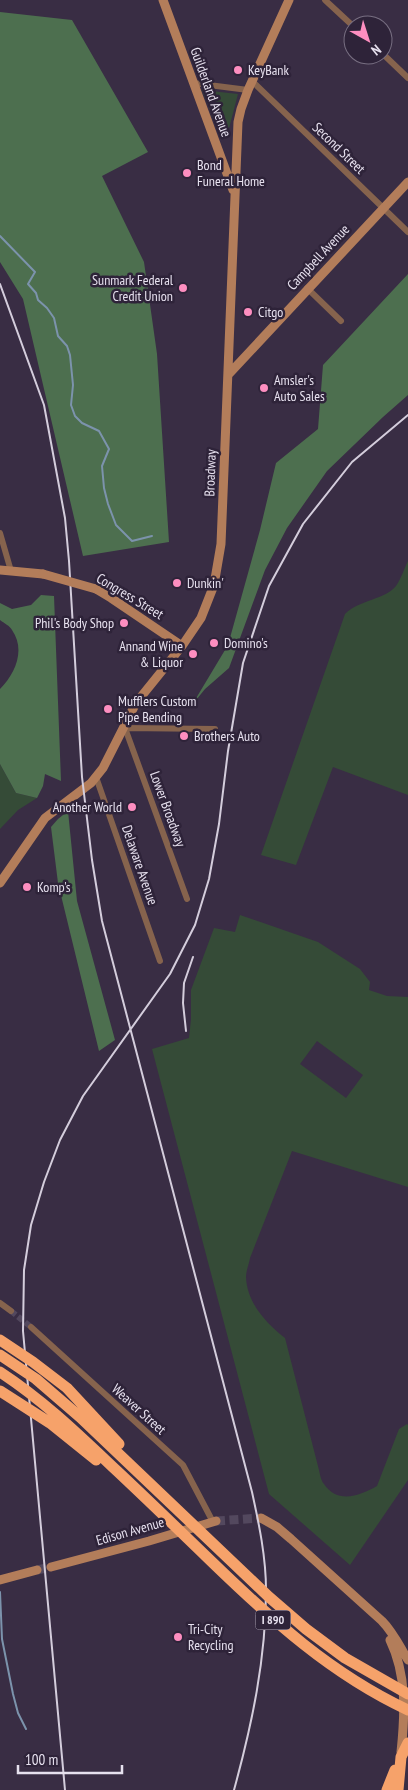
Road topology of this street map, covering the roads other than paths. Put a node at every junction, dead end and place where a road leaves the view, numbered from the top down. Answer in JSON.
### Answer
{"nodes":[{"id":1,"x":289,"y":0,"type":"edge"},
{"id":2,"x":325,"y":0,"type":"edge"},
{"id":3,"x":166,"y":2,"type":"edge"},
{"id":4,"x":343,"y":17,"type":"edge"},
{"id":5,"x":393,"y":64,"type":"edge"},
{"id":6,"x":408,"y":78,"type":"edge"},
{"id":7,"x":193,"y":84,"type":"junction"},
{"id":8,"x":250,"y":86,"type":"junction"},
{"id":9,"x":408,"y":182,"type":"edge"},
{"id":10,"x":234,"y":193,"type":"junction"},
{"id":11,"x":383,"y":208,"type":"junction"},
{"id":12,"x":408,"y":232,"type":"edge"},
{"id":13,"x":307,"y":288,"type":"junction"},
{"id":14,"x":341,"y":321,"type":"dead end"},
{"id":15,"x":228,"y":374,"type":"junction"},
{"id":16,"x":0,"y":533,"type":"edge"},
{"id":17,"x":0,"y":570,"type":"edge"},
{"id":18,"x":11,"y":571,"type":"junction"},
{"id":19,"x":182,"y":646,"type":"junction"},
{"id":20,"x":125,"y":728,"type":"junction"},
{"id":21,"x":215,"y":729,"type":"dead end"},
{"id":22,"x":96,"y":777,"type":"junction"},
{"id":23,"x":0,"y":883,"type":"edge"},
{"id":24,"x":187,"y":899,"type":"dead end"},
{"id":25,"x":160,"y":962,"type":"dead end"},
{"id":26,"x":0,"y":1303,"type":"edge"},
{"id":27,"x":11,"y":1310,"type":"tunnel mouth"},
{"id":28,"x":31,"y":1327,"type":"tunnel mouth"},
{"id":29,"x":0,"y":1340,"type":"edge"},
{"id":30,"x":0,"y":1355,"type":"edge"},
{"id":31,"x":0,"y":1372,"type":"edge"},
{"id":32,"x":0,"y":1390,"type":"edge"},
{"id":33,"x":170,"y":1502,"type":"junction"},
{"id":34,"x":160,"y":1512,"type":"junction"},
{"id":35,"x":261,"y":1518,"type":"tunnel mouth"},
{"id":36,"x":214,"y":1521,"type":"joint"},
{"id":37,"x":51,"y":1567,"type":"tunnel mouth"},
{"id":38,"x":37,"y":1570,"type":"tunnel mouth"},
{"id":39,"x":0,"y":1580,"type":"edge"},
{"id":40,"x":355,"y":1598,"type":"junction"},
{"id":41,"x":407,"y":1659,"type":"edge"},
{"id":42,"x":408,"y":1694,"type":"edge"},
{"id":43,"x":406,"y":1709,"type":"edge"},
{"id":44,"x":408,"y":1743,"type":"edge"},
{"id":45,"x":401,"y":1757,"type":"junction"},
{"id":46,"x":387,"y":1790,"type":"edge"},
{"id":47,"x":398,"y":1790,"type":"edge"}],
"edges":[{"from":1,"to":8,"type":"street","name":"Broadway"},
{"from":2,"to":4,"type":"street"},
{"from":3,"to":7,"type":"street","name":"Guilderland Avenue"},
{"from":5,"to":6,"type":"street"},
{"from":7,"to":8,"type":"street"},
{"from":7,"to":10,"type":"street","name":"Guilderland Avenue"},
{"from":8,"to":10,"type":"street","name":"Broadway"},
{"from":8,"to":11,"type":"street","name":"Second Street"},
{"from":9,"to":11,"type":"street","name":"Campbell Avenue"},
{"from":10,"to":15,"type":"street","name":"Broadway"},
{"from":11,"to":12,"type":"street","name":"Second Street"},
{"from":11,"to":13,"type":"street","name":"Campbell Avenue"},
{"from":13,"to":14,"type":"street"},
{"from":13,"to":15,"type":"street","name":"Campbell Avenue"},
{"from":15,"to":19,"type":"street","name":"Broadway"},
{"from":16,"to":18,"type":"street"},
{"from":17,"to":18,"type":"street","name":"Congress Street"},
{"from":18,"to":19,"type":"street","name":"Congress Street","bridge":true},
{"from":19,"to":20,"type":"street","name":"Broadway"},
{"from":20,"to":21,"type":"street"},
{"from":20,"to":22,"type":"street","name":"Broadway"},
{"from":20,"to":24,"type":"street","name":"Lower Broadway"},
{"from":22,"to":23,"type":"street","name":"Broadway"},
{"from":22,"to":25,"type":"street","name":"Delaware Avenue"},
{"from":26,"to":27,"type":"street"},
{"from":28,"to":36,"type":"street","name":"Weaver Street"},
{"from":29,"to":33,"type":"highway","bridge":true},
{"from":30,"to":33,"type":"highway","number":"I 890","bridge":true},
{"from":31,"to":34,"type":"highway","number":"I 890","bridge":true},
{"from":32,"to":34,"type":"highway","bridge":true},
{"from":33,"to":42,"type":"highway","number":"I 890","bridge":true},
{"from":34,"to":43,"type":"highway","number":"I 890","bridge":true},
{"from":35,"to":40,"type":"street"},
{"from":36,"to":37,"type":"street","name":"Edison Avenue"},
{"from":38,"to":39,"type":"street"},
{"from":40,"to":41,"type":"street"},
{"from":40,"to":45,"type":"street"},
{"from":44,"to":45,"type":"highway"},
{"from":45,"to":46,"type":"highway"},
{"from":45,"to":47,"type":"highway"}]}
